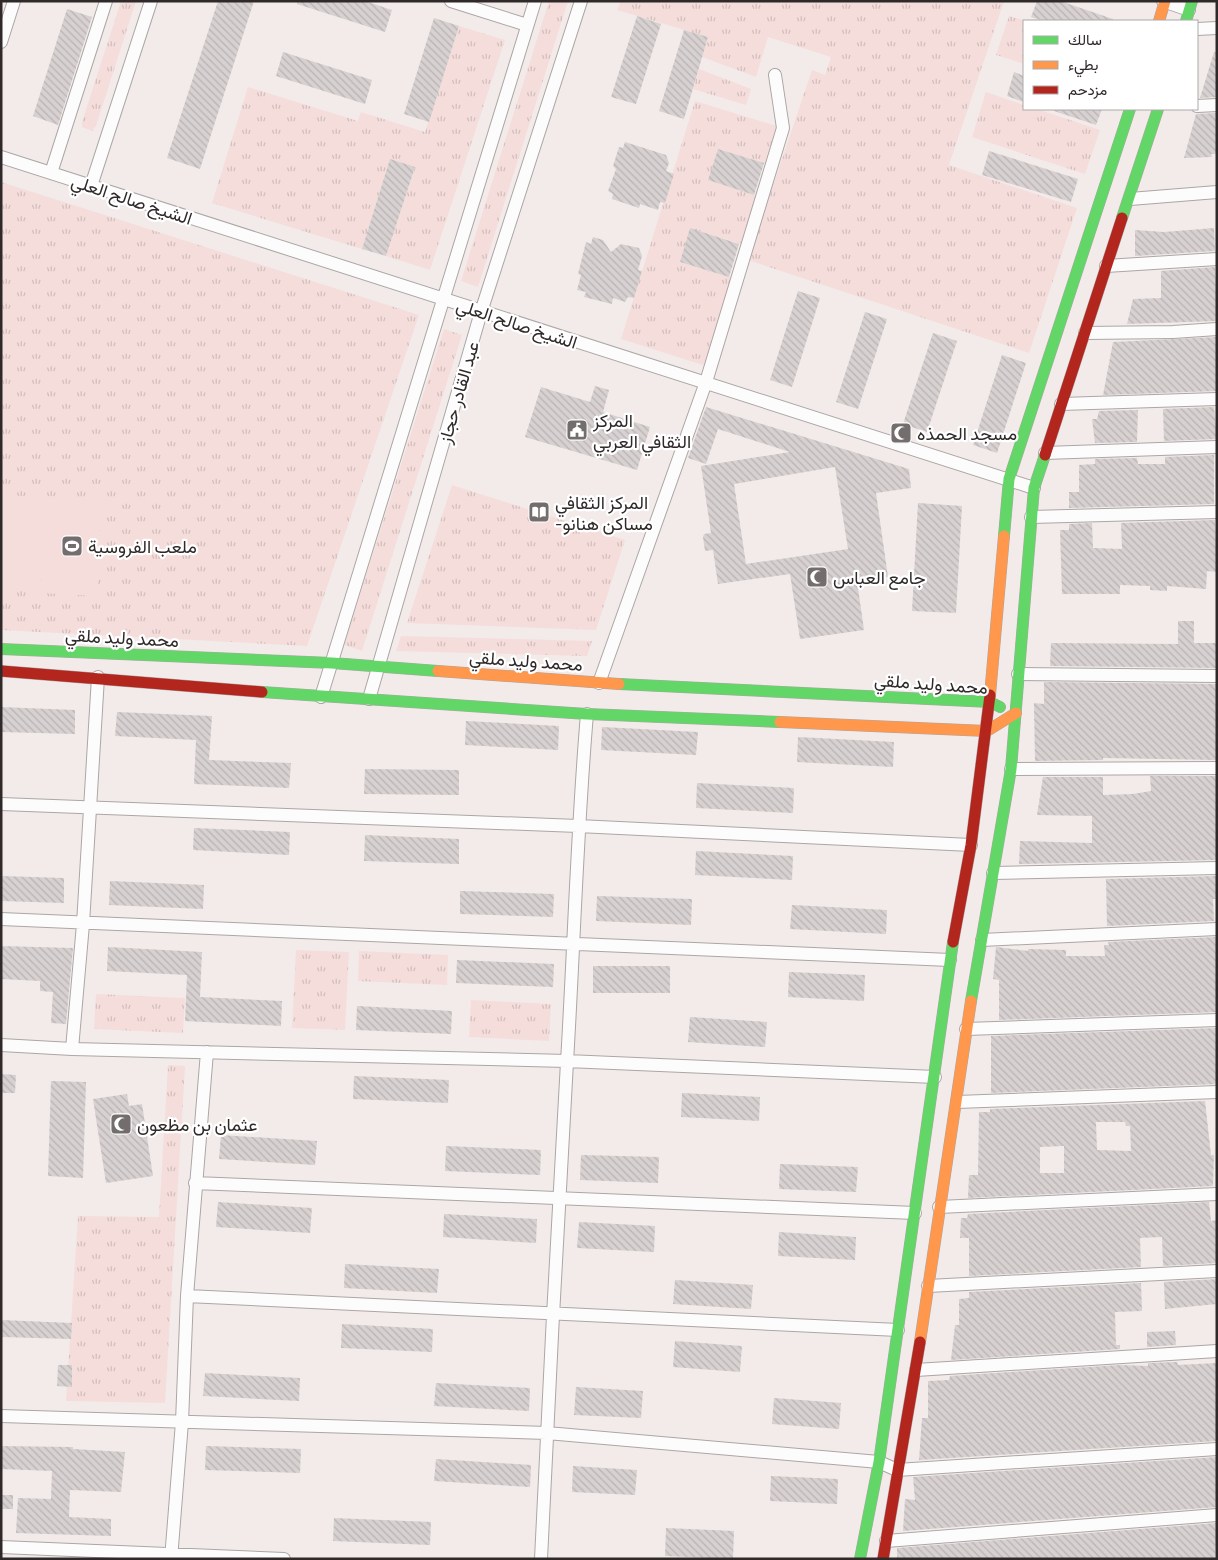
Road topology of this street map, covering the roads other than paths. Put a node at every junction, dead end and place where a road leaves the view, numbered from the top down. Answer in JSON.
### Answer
{"nodes":[{"id":1,"x":14,"y":1,"type":"edge"},
{"id":2,"x":106,"y":1,"type":"edge"},
{"id":3,"x":151,"y":1,"type":"edge"},
{"id":4,"x":451,"y":1,"type":"edge"},
{"id":5,"x":535,"y":1,"type":"edge"},
{"id":6,"x":581,"y":1,"type":"edge"},
{"id":7,"x":1164,"y":1,"type":"edge"},
{"id":8,"x":1189,"y":11,"type":"edge"},
{"id":9,"x":1159,"y":20,"type":"edge"},
{"id":10,"x":527,"y":26,"type":"junction"},
{"id":11,"x":1217,"y":28,"type":"edge"},
{"id":12,"x":1198,"y":29,"type":"edge"},
{"id":13,"x":1,"y":42,"type":"edge"},
{"id":14,"x":775,"y":74,"type":"dead end"},
{"id":15,"x":1198,"y":106,"type":"edge"},
{"id":16,"x":1217,"y":106,"type":"edge"},
{"id":17,"x":1130,"y":110,"type":"edge"},
{"id":18,"x":1158,"y":110,"type":"edge"},
{"id":19,"x":1,"y":157,"type":"edge"},
{"id":20,"x":51,"y":173,"type":"junction"},
{"id":21,"x":91,"y":186,"type":"junction"},
{"id":22,"x":1217,"y":192,"type":"edge"},
{"id":23,"x":1130,"y":199,"type":"junction"},
{"id":24,"x":1217,"y":259,"type":"edge"},
{"id":25,"x":1106,"y":266,"type":"junction"},
{"id":26,"x":444,"y":300,"type":"junction"},
{"id":27,"x":481,"y":312,"type":"junction"},
{"id":28,"x":1217,"y":328,"type":"edge"},
{"id":29,"x":1085,"y":333,"type":"junction"},
{"id":30,"x":706,"y":382,"type":"junction"},
{"id":31,"x":1217,"y":399,"type":"edge"},
{"id":32,"x":1061,"y":404,"type":"junction"},
{"id":33,"x":1217,"y":447,"type":"edge"},
{"id":34,"x":1045,"y":453,"type":"junction"},
{"id":35,"x":1009,"y":479,"type":"junction"},
{"id":36,"x":1034,"y":488,"type":"junction"},
{"id":37,"x":1217,"y":512,"type":"edge"},
{"id":38,"x":1031,"y":517,"type":"junction"},
{"id":39,"x":1,"y":649,"type":"edge"},
{"id":40,"x":332,"y":663,"type":"junction"},
{"id":41,"x":378,"y":667,"type":"junction"},
{"id":42,"x":1,"y":671,"type":"edge"},
{"id":43,"x":1018,"y":674,"type":"junction"},
{"id":44,"x":1217,"y":676,"type":"edge"},
{"id":45,"x":98,"y":677,"type":"junction"},
{"id":46,"x":598,"y":682,"type":"junction"},
{"id":47,"x":321,"y":697,"type":"junction"},
{"id":48,"x":369,"y":699,"type":"junction"},
{"id":49,"x":990,"y":702,"type":"junction"},
{"id":50,"x":1016,"y":713,"type":"junction"},
{"id":51,"x":587,"y":714,"type":"junction"},
{"id":52,"x":987,"y":731,"type":"junction"},
{"id":53,"x":1217,"y":768,"type":"edge"},
{"id":54,"x":1011,"y":769,"type":"junction"},
{"id":55,"x":1,"y":804,"type":"edge"},
{"id":56,"x":89,"y":808,"type":"junction"},
{"id":57,"x":578,"y":826,"type":"junction"},
{"id":58,"x":971,"y":845,"type":"junction"},
{"id":59,"x":1217,"y":868,"type":"edge"},
{"id":60,"x":993,"y":874,"type":"junction"},
{"id":61,"x":1,"y":918,"type":"edge"},
{"id":62,"x":83,"y":924,"type":"junction"},
{"id":63,"x":1217,"y":930,"type":"edge"},
{"id":64,"x":982,"y":940,"type":"junction"},
{"id":65,"x":572,"y":942,"type":"junction"},
{"id":66,"x":950,"y":960,"type":"junction"},
{"id":67,"x":1217,"y":1020,"type":"edge"},
{"id":68,"x":966,"y":1029,"type":"junction"},
{"id":69,"x":1,"y":1045,"type":"edge"},
{"id":70,"x":72,"y":1049,"type":"junction"},
{"id":71,"x":207,"y":1052,"type":"junction"},
{"id":72,"x":567,"y":1061,"type":"junction"},
{"id":73,"x":935,"y":1078,"type":"junction"},
{"id":74,"x":1217,"y":1092,"type":"edge"},
{"id":75,"x":957,"y":1102,"type":"junction"},
{"id":76,"x":195,"y":1183,"type":"junction"},
{"id":77,"x":1217,"y":1194,"type":"edge"},
{"id":78,"x":558,"y":1198,"type":"junction"},
{"id":79,"x":939,"y":1208,"type":"junction"},
{"id":80,"x":915,"y":1213,"type":"junction"},
{"id":81,"x":1217,"y":1271,"type":"edge"},
{"id":82,"x":928,"y":1286,"type":"junction"},
{"id":83,"x":187,"y":1296,"type":"junction"},
{"id":84,"x":552,"y":1314,"type":"junction"},
{"id":85,"x":898,"y":1330,"type":"junction"},
{"id":86,"x":1217,"y":1351,"type":"edge"},
{"id":87,"x":916,"y":1370,"type":"junction"},
{"id":88,"x":1,"y":1416,"type":"edge"},
{"id":89,"x":182,"y":1422,"type":"junction"},
{"id":90,"x":547,"y":1433,"type":"junction"},
{"id":91,"x":1217,"y":1449,"type":"edge"},
{"id":92,"x":879,"y":1462,"type":"junction"},
{"id":93,"x":897,"y":1470,"type":"junction"},
{"id":94,"x":1217,"y":1515,"type":"edge"},
{"id":95,"x":886,"y":1541,"type":"junction"},
{"id":96,"x":1,"y":1547,"type":"edge"},
{"id":97,"x":171,"y":1556,"type":"edge"},
{"id":98,"x":284,"y":1559,"type":"edge"},
{"id":99,"x":541,"y":1559,"type":"edge"},
{"id":100,"x":860,"y":1559,"type":"edge"},
{"id":101,"x":883,"y":1559,"type":"edge"}],
"edges":[{"from":1,"to":13,"type":"street"},
{"from":2,"to":20,"type":"street"},
{"from":3,"to":21,"type":"street"},
{"from":4,"to":10,"type":"street"},
{"from":5,"to":10,"type":"street"},
{"from":6,"to":27,"type":"street","name":"عبد القادر حجاز"},
{"from":7,"to":8,"type":"street"},
{"from":7,"to":9,"type":"main road"},
{"from":10,"to":26,"type":"street"},
{"from":11,"to":12,"type":"street"},
{"from":14,"to":30,"type":"street"},
{"from":15,"to":16,"type":"street"},
{"from":17,"to":35,"type":"main road"},
{"from":18,"to":23,"type":"main road"},
{"from":19,"to":20,"type":"street","name":"الشيخ صالح العلي"},
{"from":20,"to":21,"type":"street","name":"الشيخ صالح العلي"},
{"from":21,"to":26,"type":"street","name":"الشيخ صالح العلي"},
{"from":22,"to":23,"type":"street"},
{"from":23,"to":25,"type":"main road"},
{"from":24,"to":25,"type":"street"},
{"from":25,"to":29,"type":"main road"},
{"from":26,"to":27,"type":"street","name":"الشيخ صالح العلي"},
{"from":26,"to":40,"type":"street"},
{"from":27,"to":30,"type":"street","name":"الشيخ صالح العلي"},
{"from":27,"to":41,"type":"street","name":"عبد القادر حجاز"},
{"from":28,"to":29,"type":"street"},
{"from":29,"to":32,"type":"main road"},
{"from":30,"to":35,"type":"street","name":"الشيخ صالح العلي"},
{"from":30,"to":46,"type":"street"},
{"from":31,"to":32,"type":"street"},
{"from":32,"to":34,"type":"main road"},
{"from":33,"to":34,"type":"street"},
{"from":34,"to":36,"type":"main road"},
{"from":35,"to":36,"type":"street","name":"الشيخ صالح العلي"},
{"from":35,"to":49,"type":"main road"},
{"from":36,"to":38,"type":"main road"},
{"from":37,"to":38,"type":"street"},
{"from":38,"to":43,"type":"main road"},
{"from":39,"to":40,"type":"main road","name":"محمد وليد ملقي"},
{"from":40,"to":41,"type":"main road","name":"محمد وليد ملقي"},
{"from":40,"to":47,"type":"street"},
{"from":41,"to":46,"type":"main road","name":"محمد وليد ملقي"},
{"from":41,"to":48,"type":"street","name":"عبد القادر حجاز"},
{"from":42,"to":45,"type":"main road"},
{"from":43,"to":44,"type":"street"},
{"from":43,"to":50,"type":"main road"},
{"from":45,"to":47,"type":"main road"},
{"from":45,"to":56,"type":"street"},
{"from":46,"to":49,"type":"main road","name":"محمد وليد ملقي"},
{"from":47,"to":48,"type":"main road"},
{"from":48,"to":51,"type":"main road"},
{"from":49,"to":50,"type":"main road","name":"محمد وليد ملقي"},
{"from":49,"to":52,"type":"main road"},
{"from":50,"to":52,"type":"main road"},
{"from":50,"to":54,"type":"main road"},
{"from":51,"to":52,"type":"main road"},
{"from":51,"to":57,"type":"street"},
{"from":52,"to":58,"type":"main road"},
{"from":53,"to":54,"type":"street"},
{"from":54,"to":60,"type":"main road"},
{"from":55,"to":56,"type":"street"},
{"from":56,"to":57,"type":"street"},
{"from":56,"to":62,"type":"street"},
{"from":57,"to":58,"type":"street"},
{"from":57,"to":65,"type":"street"},
{"from":58,"to":66,"type":"main road"},
{"from":59,"to":60,"type":"street"},
{"from":60,"to":64,"type":"main road"},
{"from":61,"to":62,"type":"street"},
{"from":62,"to":65,"type":"street"},
{"from":62,"to":70,"type":"street"},
{"from":63,"to":64,"type":"street"},
{"from":64,"to":68,"type":"main road"},
{"from":65,"to":66,"type":"street"},
{"from":65,"to":72,"type":"street"},
{"from":66,"to":73,"type":"main road"},
{"from":67,"to":68,"type":"street"},
{"from":68,"to":75,"type":"main road"},
{"from":69,"to":70,"type":"street"},
{"from":70,"to":71,"type":"street"},
{"from":71,"to":72,"type":"street"},
{"from":71,"to":76,"type":"street"},
{"from":72,"to":73,"type":"street"},
{"from":72,"to":78,"type":"street"},
{"from":73,"to":80,"type":"main road"},
{"from":74,"to":75,"type":"street"},
{"from":75,"to":79,"type":"main road"},
{"from":76,"to":78,"type":"street"},
{"from":76,"to":83,"type":"street"},
{"from":77,"to":79,"type":"street"},
{"from":78,"to":80,"type":"street"},
{"from":78,"to":84,"type":"street"},
{"from":79,"to":82,"type":"main road"},
{"from":80,"to":85,"type":"main road"},
{"from":81,"to":82,"type":"street"},
{"from":82,"to":87,"type":"main road"},
{"from":83,"to":84,"type":"street"},
{"from":83,"to":89,"type":"street"},
{"from":84,"to":85,"type":"street"},
{"from":84,"to":90,"type":"street"},
{"from":85,"to":92,"type":"main road"},
{"from":86,"to":87,"type":"street"},
{"from":87,"to":93,"type":"main road"},
{"from":88,"to":89,"type":"street"},
{"from":89,"to":90,"type":"street"},
{"from":89,"to":97,"type":"street"},
{"from":90,"to":92,"type":"street"},
{"from":90,"to":99,"type":"street"},
{"from":91,"to":93,"type":"street"},
{"from":92,"to":93,"type":"street"},
{"from":92,"to":100,"type":"main road"},
{"from":93,"to":95,"type":"main road"},
{"from":94,"to":95,"type":"street"},
{"from":95,"to":101,"type":"main road"},
{"from":96,"to":97,"type":"street"},
{"from":97,"to":98,"type":"street"}]}
